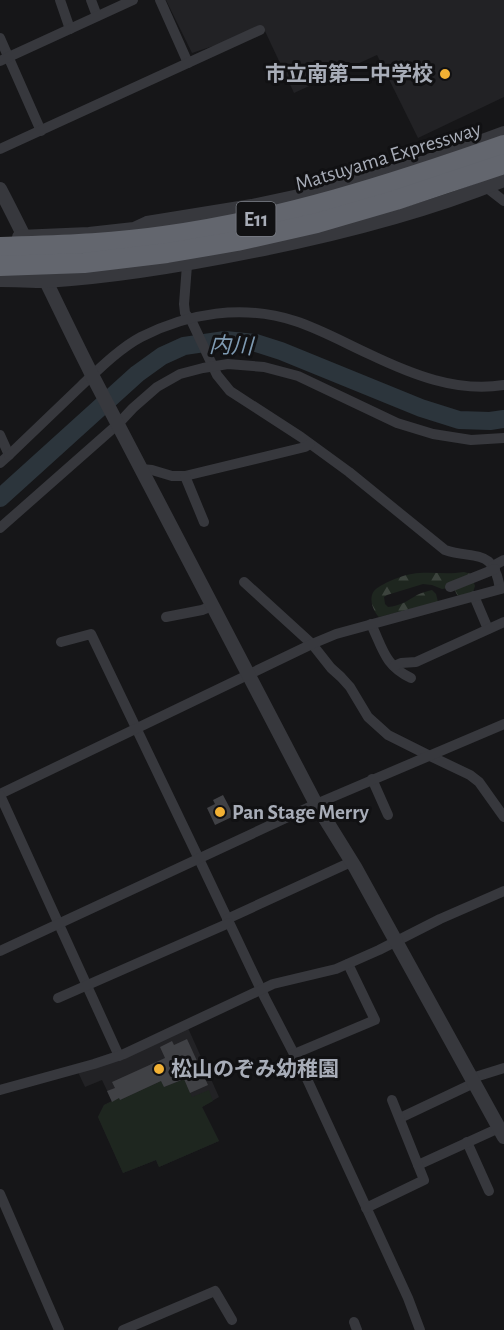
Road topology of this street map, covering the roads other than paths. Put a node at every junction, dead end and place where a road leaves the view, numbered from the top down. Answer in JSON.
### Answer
{"nodes":[{"id":1,"x":60,"y":0,"type":"edge"},
{"id":2,"x":92,"y":0,"type":"edge"},
{"id":3,"x":133,"y":0,"type":"edge"},
{"id":4,"x":160,"y":0,"type":"edge"},
{"id":5,"x":97,"y":16,"type":"junction"},
{"id":6,"x":70,"y":29,"type":"junction"},
{"id":7,"x":260,"y":30,"type":"dead end"},
{"id":8,"x":0,"y":38,"type":"edge"},
{"id":9,"x":4,"y":59,"type":"edge"},
{"id":10,"x":188,"y":63,"type":"junction"},
{"id":11,"x":41,"y":130,"type":"junction"},
{"id":12,"x":504,"y":133,"type":"edge"},
{"id":13,"x":504,"y":145,"type":"edge"},
{"id":14,"x":0,"y":149,"type":"edge"},
{"id":15,"x":504,"y":164,"type":"edge"},
{"id":16,"x":504,"y":180,"type":"edge"},
{"id":17,"x":486,"y":187,"type":"junction"},
{"id":18,"x":0,"y":189,"type":"edge"},
{"id":19,"x":504,"y":201,"type":"edge"},
{"id":20,"x":25,"y":236,"type":"junction"},
{"id":21,"x":0,"y":237,"type":"edge"},
{"id":22,"x":0,"y":247,"type":"edge"},
{"id":23,"x":187,"y":265,"type":"junction"},
{"id":24,"x":0,"y":266,"type":"edge"},
{"id":25,"x":0,"y":280,"type":"edge"},
{"id":26,"x":45,"y":281,"type":"junction"},
{"id":27,"x":191,"y":320,"type":"junction"},
{"id":28,"x":212,"y":365,"type":"junction"},
{"id":29,"x":93,"y":377,"type":"junction"},
{"id":30,"x":504,"y":386,"type":"edge"},
{"id":31,"x":117,"y":423,"type":"junction"},
{"id":32,"x":0,"y":435,"type":"edge"},
{"id":33,"x":504,"y":438,"type":"edge"},
{"id":34,"x":310,"y":444,"type":"junction"},
{"id":35,"x":9,"y":455,"type":"junction"},
{"id":36,"x":0,"y":463,"type":"edge"},
{"id":37,"x":141,"y":469,"type":"junction"},
{"id":38,"x":185,"y":476,"type":"junction"},
{"id":39,"x":204,"y":522,"type":"dead end"},
{"id":40,"x":0,"y":528,"type":"edge"},
{"id":41,"x":504,"y":560,"type":"edge"},
{"id":42,"x":494,"y":567,"type":"junction"},
{"id":43,"x":244,"y":582,"type":"dead end"},
{"id":44,"x":450,"y":587,"type":"dead end"},
{"id":45,"x":502,"y":588,"type":"edge"},
{"id":46,"x":474,"y":596,"type":"junction"},
{"id":47,"x":212,"y":606,"type":"junction"},
{"id":48,"x":166,"y":617,"type":"dead end"},
{"id":49,"x":504,"y":622,"type":"edge"},
{"id":50,"x":371,"y":624,"type":"junction"},
{"id":51,"x":488,"y":629,"type":"junction"},
{"id":52,"x":61,"y":642,"type":"dead end"},
{"id":53,"x":312,"y":644,"type":"junction"},
{"id":54,"x":394,"y":666,"type":"junction"},
{"id":55,"x":248,"y":674,"type":"junction"},
{"id":56,"x":411,"y":678,"type":"dead end"},
{"id":57,"x":502,"y":725,"type":"edge"},
{"id":58,"x":136,"y":729,"type":"junction"},
{"id":59,"x":504,"y":737,"type":"edge"},
{"id":60,"x":428,"y":755,"type":"junction"},
{"id":61,"x":372,"y":780,"type":"junction"},
{"id":62,"x":0,"y":795,"type":"edge"},
{"id":63,"x":316,"y":804,"type":"junction"},
{"id":64,"x":388,"y":814,"type":"dead end"},
{"id":65,"x":504,"y":817,"type":"edge"},
{"id":66,"x":199,"y":859,"type":"junction"},
{"id":67,"x":351,"y":862,"type":"junction"},
{"id":68,"x":504,"y":891,"type":"edge"},
{"id":69,"x":228,"y":921,"type":"junction"},
{"id":70,"x":59,"y":923,"type":"junction"},
{"id":71,"x":396,"y":941,"type":"junction"},
{"id":72,"x":0,"y":951,"type":"edge"},
{"id":73,"x":348,"y":964,"type":"junction"},
{"id":74,"x":87,"y":985,"type":"junction"},
{"id":75,"x":261,"y":990,"type":"junction"},
{"id":76,"x":58,"y":998,"type":"dead end"},
{"id":77,"x":294,"y":1054,"type":"junction"},
{"id":78,"x":119,"y":1056,"type":"junction"},
{"id":79,"x":504,"y":1068,"type":"edge"},
{"id":80,"x":473,"y":1081,"type":"junction"},
{"id":81,"x":0,"y":1090,"type":"edge"},
{"id":82,"x":392,"y":1100,"type":"dead end"},
{"id":83,"x":400,"y":1118,"type":"junction"},
{"id":84,"x":502,"y":1133,"type":"edge"},
{"id":85,"x":467,"y":1142,"type":"junction"},
{"id":86,"x":418,"y":1165,"type":"junction"},
{"id":87,"x":489,"y":1191,"type":"dead end"},
{"id":88,"x":0,"y":1194,"type":"edge"},
{"id":89,"x":366,"y":1208,"type":"junction"},
{"id":90,"x":232,"y":1320,"type":"dead end"},
{"id":91,"x":59,"y":1330,"type":"edge"},
{"id":92,"x":123,"y":1330,"type":"edge"},
{"id":93,"x":420,"y":1330,"type":"edge"}],
"edges":[{"from":1,"to":6,"type":"street"},
{"from":2,"to":5,"type":"street"},
{"from":3,"to":5,"type":"street"},
{"from":4,"to":10,"type":"street"},
{"from":5,"to":6,"type":"street"},
{"from":6,"to":9,"type":"street"},
{"from":7,"to":10,"type":"street"},
{"from":8,"to":9,"type":"street"},
{"from":9,"to":11,"type":"street"},
{"from":10,"to":11,"type":"street"},
{"from":11,"to":14,"type":"street"},
{"from":12,"to":20,"type":"street"},
{"from":13,"to":22,"type":"highway","name":"Matsuyama Expressway","number":"E11","bridge":true},
{"from":15,"to":24,"type":"highway","name":"Matsuyama Expressway","number":"E11","bridge":true},
{"from":16,"to":17,"type":"street"},
{"from":17,"to":19,"type":"street"},
{"from":17,"to":23,"type":"street"},
{"from":18,"to":20,"type":"street"},
{"from":20,"to":21,"type":"street"},
{"from":20,"to":26,"type":"street"},
{"from":23,"to":26,"type":"street"},
{"from":23,"to":27,"type":"street"},
{"from":25,"to":26,"type":"street"},
{"from":26,"to":29,"type":"street"},
{"from":27,"to":28,"type":"street"},
{"from":27,"to":29,"type":"street"},
{"from":27,"to":30,"type":"street"},
{"from":28,"to":31,"type":"street"},
{"from":28,"to":33,"type":"street"},
{"from":28,"to":34,"type":"street"},
{"from":29,"to":31,"type":"street"},
{"from":29,"to":35,"type":"street"},
{"from":31,"to":37,"type":"street"},
{"from":31,"to":40,"type":"street"},
{"from":32,"to":35,"type":"street"},
{"from":34,"to":38,"type":"street"},
{"from":34,"to":42,"type":"street"},
{"from":35,"to":36,"type":"street"},
{"from":37,"to":38,"type":"street"},
{"from":37,"to":47,"type":"street"},
{"from":38,"to":39,"type":"street"},
{"from":41,"to":42,"type":"street"},
{"from":42,"to":44,"type":"street"},
{"from":42,"to":45,"type":"street"},
{"from":43,"to":53,"type":"street"},
{"from":45,"to":46,"type":"street"},
{"from":46,"to":50,"type":"street"},
{"from":46,"to":51,"type":"street"},
{"from":47,"to":48,"type":"street"},
{"from":47,"to":55,"type":"street"},
{"from":49,"to":51,"type":"street"},
{"from":50,"to":53,"type":"street"},
{"from":50,"to":54,"type":"street"},
{"from":51,"to":54,"type":"street"},
{"from":52,"to":58,"type":"street"},
{"from":53,"to":55,"type":"street"},
{"from":53,"to":60,"type":"street"},
{"from":54,"to":56,"type":"street"},
{"from":55,"to":58,"type":"street"},
{"from":55,"to":63,"type":"street"},
{"from":57,"to":59,"type":"street"},
{"from":57,"to":60,"type":"street"},
{"from":58,"to":62,"type":"street"},
{"from":58,"to":66,"type":"street"},
{"from":60,"to":61,"type":"street"},
{"from":60,"to":65,"type":"street"},
{"from":61,"to":63,"type":"street"},
{"from":61,"to":64,"type":"street"},
{"from":62,"to":70,"type":"street"},
{"from":63,"to":66,"type":"street"},
{"from":63,"to":67,"type":"street"},
{"from":66,"to":69,"type":"street"},
{"from":66,"to":70,"type":"street"},
{"from":67,"to":69,"type":"street"},
{"from":67,"to":71,"type":"street"},
{"from":68,"to":71,"type":"street"},
{"from":69,"to":74,"type":"street"},
{"from":69,"to":75,"type":"street"},
{"from":70,"to":72,"type":"street"},
{"from":70,"to":74,"type":"street"},
{"from":71,"to":73,"type":"street"},
{"from":71,"to":80,"type":"street"},
{"from":73,"to":75,"type":"street"},
{"from":73,"to":77,"type":"street"},
{"from":74,"to":76,"type":"street"},
{"from":74,"to":78,"type":"street"},
{"from":75,"to":77,"type":"street"},
{"from":75,"to":78,"type":"street"},
{"from":77,"to":89,"type":"street"},
{"from":78,"to":81,"type":"street"},
{"from":79,"to":80,"type":"street"},
{"from":80,"to":83,"type":"street"},
{"from":80,"to":84,"type":"street"},
{"from":82,"to":83,"type":"street"},
{"from":83,"to":86,"type":"street"},
{"from":84,"to":85,"type":"street"},
{"from":85,"to":86,"type":"street"},
{"from":85,"to":87,"type":"street"},
{"from":86,"to":89,"type":"street"},
{"from":88,"to":91,"type":"street"},
{"from":89,"to":93,"type":"street"},
{"from":90,"to":92,"type":"street"}]}
